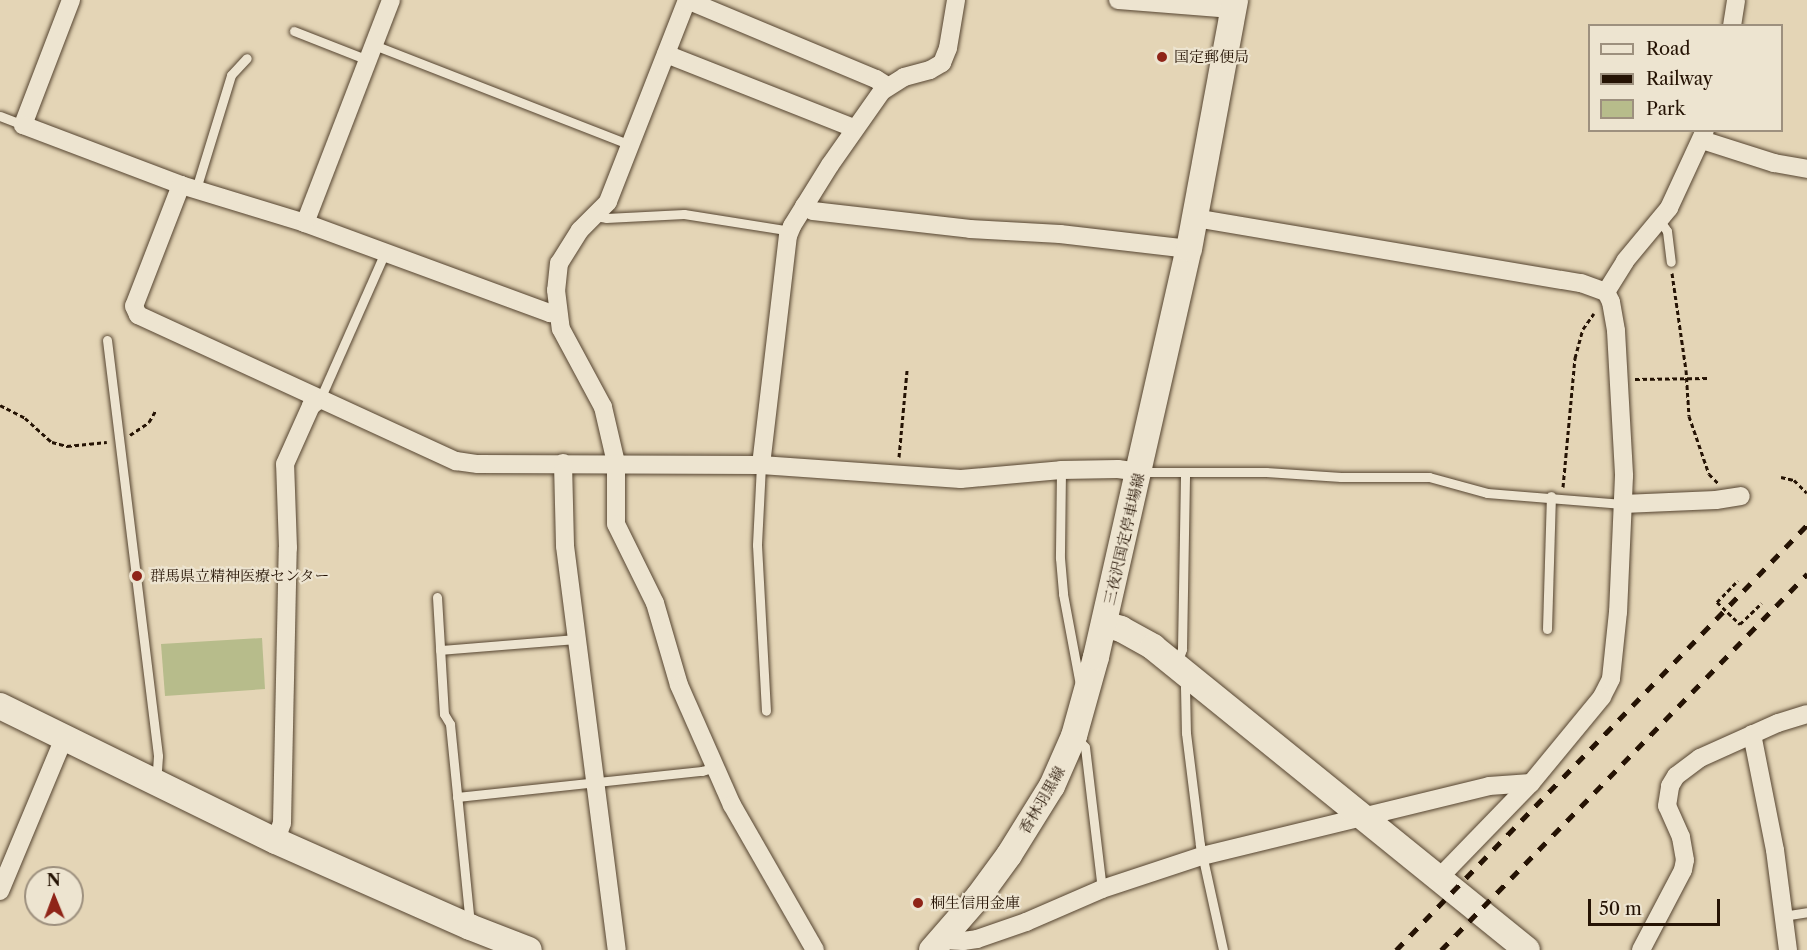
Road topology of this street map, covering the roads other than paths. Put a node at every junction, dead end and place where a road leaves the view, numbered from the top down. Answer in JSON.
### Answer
{"nodes":[{"id":1,"x":71,"y":0,"type":"edge"},
{"id":2,"x":391,"y":0,"type":"edge"},
{"id":3,"x":687,"y":0,"type":"edge"},
{"id":4,"x":956,"y":0,"type":"edge"},
{"id":5,"x":1118,"y":0,"type":"edge"},
{"id":6,"x":1736,"y":0,"type":"edge"},
{"id":7,"x":1234,"y":5,"type":"edge"},
{"id":8,"x":1732,"y":24,"type":"edge"},
{"id":9,"x":294,"y":32,"type":"dead end"},
{"id":10,"x":371,"y":53,"type":"junction"},
{"id":11,"x":666,"y":54,"type":"junction"},
{"id":12,"x":247,"y":58,"type":"dead end"},
{"id":13,"x":886,"y":86,"type":"junction"},
{"id":14,"x":0,"y":116,"type":"edge"},
{"id":15,"x":24,"y":125,"type":"junction"},
{"id":16,"x":854,"y":129,"type":"junction"},
{"id":17,"x":1704,"y":135,"type":"edge"},
{"id":18,"x":631,"y":145,"type":"junction"},
{"id":19,"x":1807,"y":168,"type":"edge"},
{"id":20,"x":188,"y":187,"type":"junction"},
{"id":21,"x":804,"y":206,"type":"junction"},
{"id":22,"x":592,"y":216,"type":"junction"},
{"id":23,"x":1195,"y":218,"type":"junction"},
{"id":24,"x":1660,"y":221,"type":"junction"},
{"id":25,"x":305,"y":223,"type":"junction"},
{"id":26,"x":790,"y":231,"type":"junction"},
{"id":27,"x":1189,"y":249,"type":"junction"},
{"id":28,"x":385,"y":252,"type":"junction"},
{"id":29,"x":1671,"y":262,"type":"road end"},
{"id":30,"x":1608,"y":297,"type":"junction"},
{"id":31,"x":558,"y":311,"type":"junction"},
{"id":32,"x":107,"y":340,"type":"dead end"},
{"id":33,"x":320,"y":399,"type":"junction"},
{"id":34,"x":616,"y":462,"type":"junction"},
{"id":35,"x":563,"y":464,"type":"junction"},
{"id":36,"x":761,"y":465,"type":"junction"},
{"id":37,"x":1061,"y":470,"type":"junction"},
{"id":38,"x":1139,"y":472,"type":"junction"},
{"id":39,"x":1185,"y":473,"type":"junction"},
{"id":40,"x":1551,"y":496,"type":"junction"},
{"id":41,"x":1741,"y":496,"type":"dead end"},
{"id":42,"x":1623,"y":504,"type":"junction"},
{"id":43,"x":437,"y":597,"type":"dead end"},
{"id":44,"x":1104,"y":624,"type":"junction"},
{"id":45,"x":1547,"y":629,"type":"dead end"},
{"id":46,"x":578,"y":639,"type":"junction"},
{"id":47,"x":440,"y":650,"type":"junction"},
{"id":48,"x":1183,"y":670,"type":"junction"},
{"id":49,"x":1087,"y":694,"type":"junction"},
{"id":50,"x":0,"y":706,"type":"edge"},
{"id":51,"x":766,"y":711,"type":"dead end"},
{"id":52,"x":1807,"y":714,"type":"edge"},
{"id":53,"x":1752,"y":734,"type":"junction"},
{"id":54,"x":1074,"y":736,"type":"junction"},
{"id":55,"x":64,"y":738,"type":"junction"},
{"id":56,"x":715,"y":767,"type":"junction"},
{"id":57,"x":152,"y":781,"type":"junction"},
{"id":58,"x":596,"y":782,"type":"junction"},
{"id":59,"x":1531,"y":783,"type":"junction"},
{"id":60,"x":458,"y":797,"type":"junction"},
{"id":61,"x":1364,"y":816,"type":"junction"},
{"id":62,"x":276,"y":841,"type":"junction"},
{"id":63,"x":1202,"y":856,"type":"junction"},
{"id":64,"x":1440,"y":877,"type":"junction"},
{"id":65,"x":1102,"y":889,"type":"junction"},
{"id":66,"x":0,"y":891,"type":"edge"},
{"id":67,"x":1807,"y":912,"type":"edge"},
{"id":68,"x":1783,"y":916,"type":"junction"},
{"id":69,"x":470,"y":927,"type":"junction"},
{"id":70,"x":980,"y":944,"type":"edge"},
{"id":71,"x":937,"y":945,"type":"edge"},
{"id":72,"x":529,"y":950,"type":"edge"},
{"id":73,"x":617,"y":950,"type":"edge"},
{"id":74,"x":815,"y":950,"type":"edge"},
{"id":75,"x":1223,"y":950,"type":"edge"},
{"id":76,"x":1527,"y":950,"type":"edge"},
{"id":77,"x":1641,"y":950,"type":"edge"},
{"id":78,"x":1788,"y":950,"type":"edge"}],
"edges":[{"from":1,"to":15,"type":"street"},
{"from":2,"to":10,"type":"street"},
{"from":3,"to":11,"type":"street"},
{"from":3,"to":13,"type":"street"},
{"from":4,"to":13,"type":"street"},
{"from":5,"to":7,"type":"street"},
{"from":6,"to":8,"type":"street"},
{"from":7,"to":23,"type":"main road","name":"三夜沢国定停車場線"},
{"from":9,"to":10,"type":"lane"},
{"from":10,"to":18,"type":"lane"},
{"from":10,"to":25,"type":"street"},
{"from":11,"to":16,"type":"street"},
{"from":11,"to":18,"type":"street"},
{"from":12,"to":20,"type":"lane"},
{"from":13,"to":16,"type":"street"},
{"from":14,"to":15,"type":"lane"},
{"from":15,"to":20,"type":"street"},
{"from":16,"to":21,"type":"street"},
{"from":17,"to":19,"type":"street"},
{"from":17,"to":24,"type":"street"},
{"from":18,"to":22,"type":"street"},
{"from":20,"to":25,"type":"street"},
{"from":20,"to":33,"type":"street"},
{"from":21,"to":26,"type":"street"},
{"from":21,"to":27,"type":"street"},
{"from":22,"to":26,"type":"lane"},
{"from":22,"to":31,"type":"street"},
{"from":23,"to":27,"type":"main road","name":"三夜沢国定停車場線"},
{"from":23,"to":30,"type":"street"},
{"from":24,"to":29,"type":"lane"},
{"from":24,"to":30,"type":"street"},
{"from":25,"to":28,"type":"street"},
{"from":26,"to":36,"type":"street"},
{"from":27,"to":38,"type":"main road","name":"三夜沢国定停車場線"},
{"from":28,"to":31,"type":"street"},
{"from":28,"to":33,"type":"lane"},
{"from":30,"to":42,"type":"street"},
{"from":31,"to":34,"type":"street"},
{"from":32,"to":57,"type":"lane"},
{"from":33,"to":35,"type":"street"},
{"from":33,"to":62,"type":"street"},
{"from":34,"to":35,"type":"street"},
{"from":34,"to":36,"type":"street"},
{"from":34,"to":56,"type":"street"},
{"from":35,"to":46,"type":"street"},
{"from":36,"to":37,"type":"street"},
{"from":36,"to":51,"type":"lane"},
{"from":37,"to":38,"type":"street"},
{"from":37,"to":49,"type":"lane"},
{"from":38,"to":39,"type":"lane"},
{"from":38,"to":44,"type":"main road","name":"三夜沢国定停車場線"},
{"from":39,"to":40,"type":"lane"},
{"from":39,"to":48,"type":"lane"},
{"from":40,"to":42,"type":"lane"},
{"from":40,"to":45,"type":"lane"},
{"from":41,"to":42,"type":"street"},
{"from":42,"to":59,"type":"street"},
{"from":43,"to":47,"type":"lane"},
{"from":44,"to":48,"type":"main road","name":"三夜沢国定停車場線"},
{"from":44,"to":49,"type":"main road","name":"香林羽黒線"},
{"from":46,"to":47,"type":"lane"},
{"from":46,"to":58,"type":"street"},
{"from":47,"to":60,"type":"lane"},
{"from":48,"to":61,"type":"main road","name":"三夜沢国定停車場線"},
{"from":48,"to":63,"type":"lane"},
{"from":49,"to":54,"type":"main road","name":"香林羽黒線"},
{"from":50,"to":55,"type":"main road"},
{"from":52,"to":53,"type":"street"},
{"from":53,"to":68,"type":"street"},
{"from":53,"to":77,"type":"street"},
{"from":54,"to":65,"type":"lane"},
{"from":54,"to":71,"type":"main road","name":"香林羽黒線"},
{"from":55,"to":57,"type":"main road"},
{"from":55,"to":66,"type":"street"},
{"from":56,"to":58,"type":"lane"},
{"from":56,"to":74,"type":"street"},
{"from":57,"to":62,"type":"main road"},
{"from":58,"to":60,"type":"lane"},
{"from":58,"to":73,"type":"street"},
{"from":59,"to":61,"type":"street"},
{"from":59,"to":64,"type":"street"},
{"from":60,"to":69,"type":"lane"},
{"from":61,"to":63,"type":"street"},
{"from":61,"to":64,"type":"main road","name":"三夜沢国定停車場線"},
{"from":62,"to":69,"type":"main road"},
{"from":63,"to":65,"type":"street"},
{"from":63,"to":75,"type":"lane"},
{"from":64,"to":76,"type":"main road","name":"三夜沢国定停車場線"},
{"from":65,"to":70,"type":"street"},
{"from":67,"to":68,"type":"lane"},
{"from":68,"to":78,"type":"street"},
{"from":69,"to":72,"type":"main road"},
{"from":70,"to":71,"type":"street"}]}
